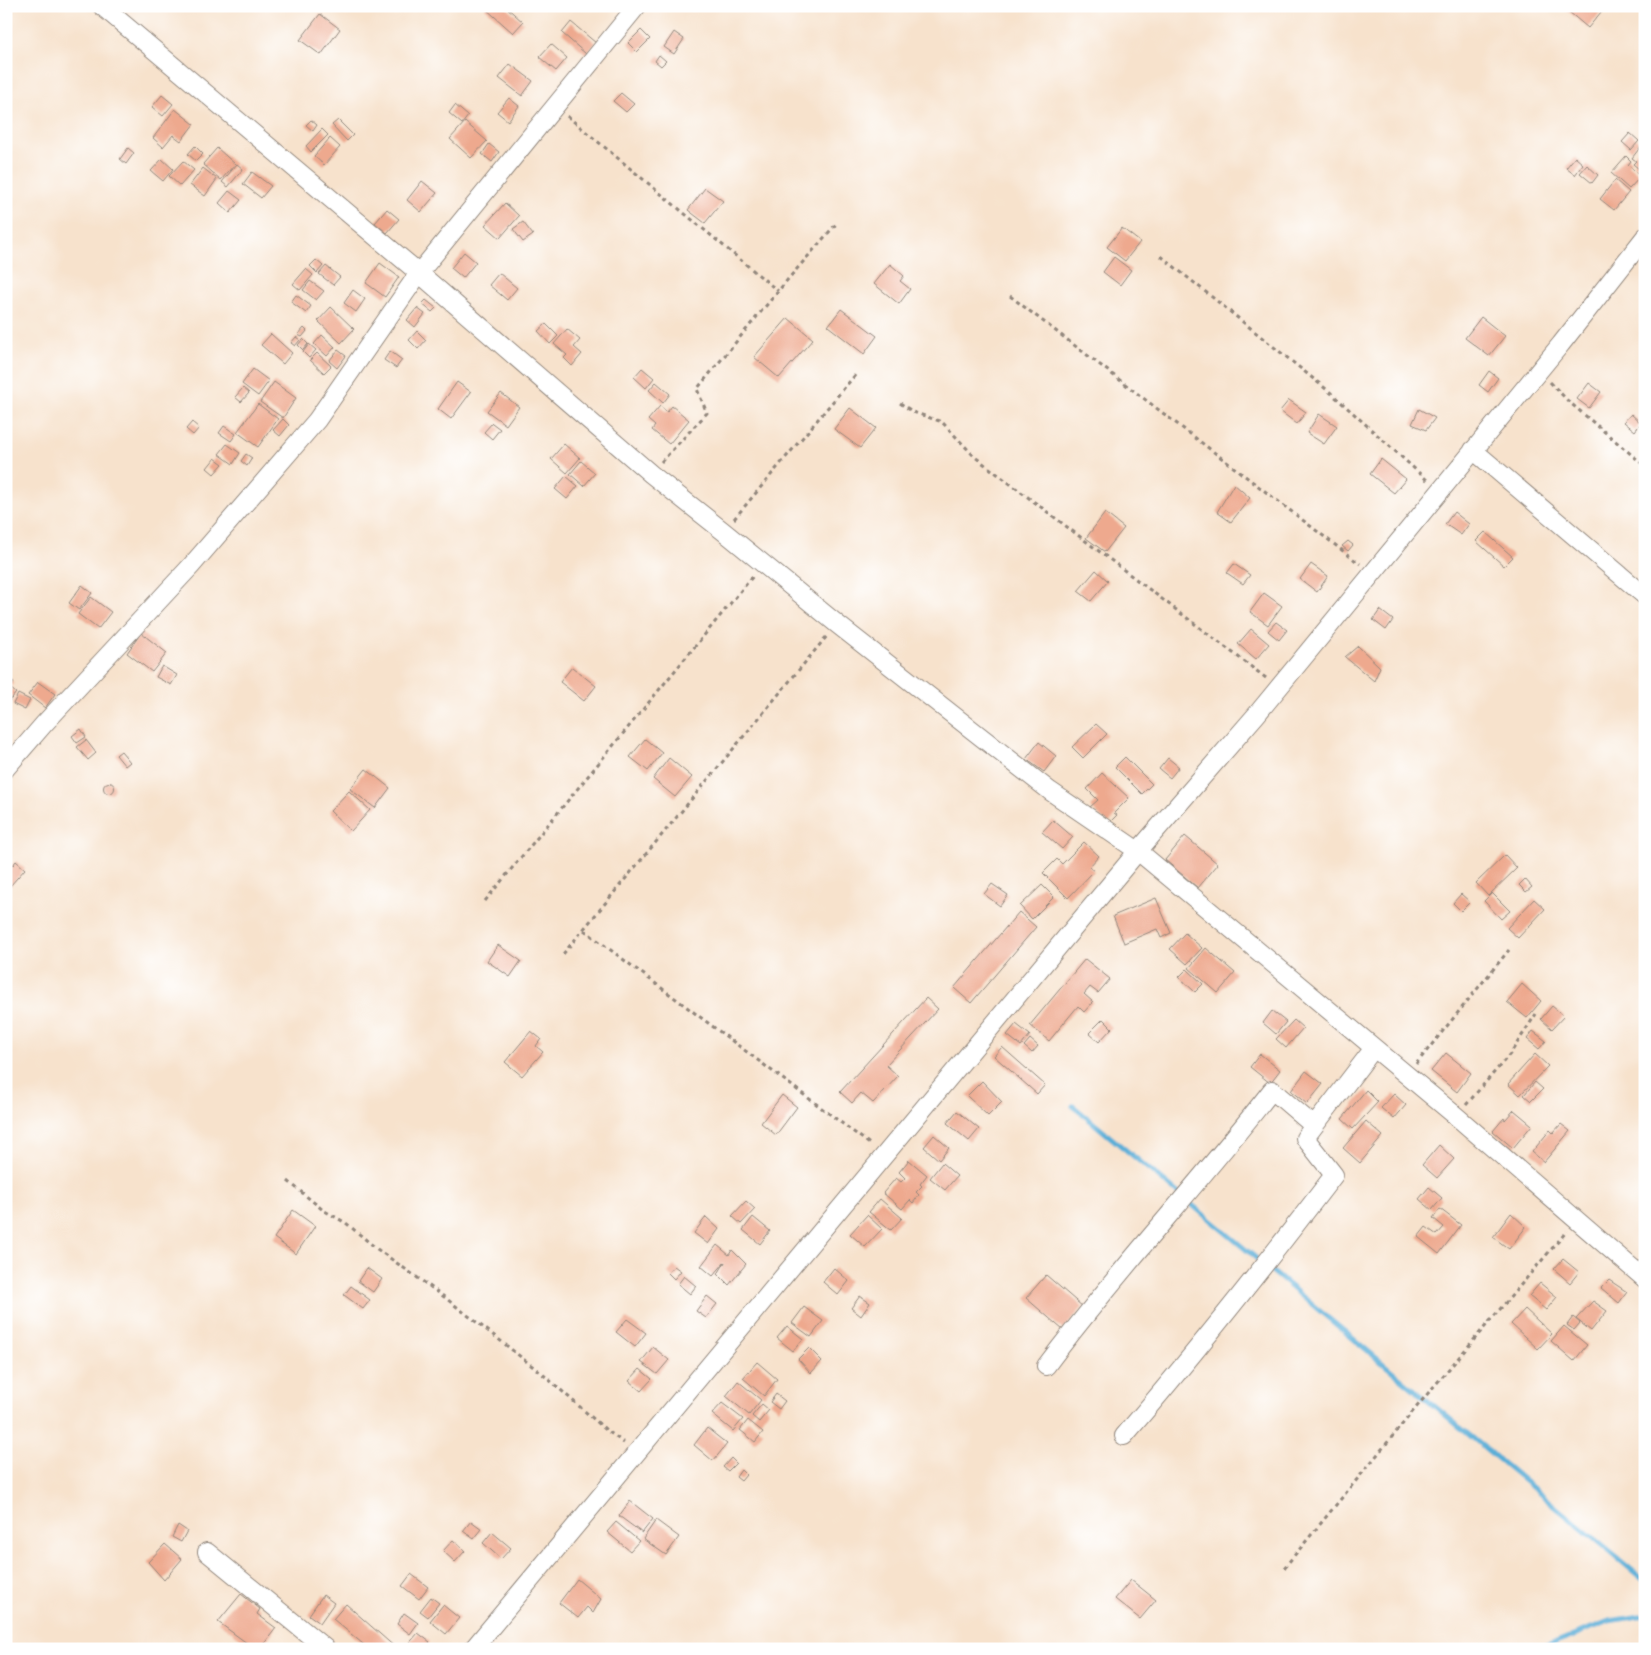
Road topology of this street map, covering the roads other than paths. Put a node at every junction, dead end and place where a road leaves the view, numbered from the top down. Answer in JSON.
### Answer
{"nodes":[{"id":1,"x":102,"y":6,"type":"edge"},
{"id":2,"x":637,"y":6,"type":"edge"},
{"id":3,"x":1645,"y":237,"type":"edge"},
{"id":4,"x":420,"y":273,"type":"junction"},
{"id":5,"x":1473,"y":450,"type":"junction"},
{"id":6,"x":1645,"y":596,"type":"edge"},
{"id":7,"x":6,"y":768,"type":"edge"},
{"id":8,"x":1138,"y":851,"type":"junction"},
{"id":9,"x":1374,"y":1048,"type":"junction"},
{"id":10,"x":1314,"y":1126,"type":"junction"},
{"id":11,"x":1645,"y":1279,"type":"edge"},
{"id":12,"x":1046,"y":1366,"type":"dead end"},
{"id":13,"x":1124,"y":1436,"type":"dead end"},
{"id":14,"x":207,"y":1552,"type":"dead end"},
{"id":15,"x":326,"y":1649,"type":"edge"},
{"id":16,"x":473,"y":1649,"type":"edge"}],
"edges":[{"from":1,"to":4,"type":"street"},
{"from":2,"to":4,"type":"street"},
{"from":3,"to":5,"type":"street"},
{"from":4,"to":7,"type":"street"},
{"from":4,"to":8,"type":"street"},
{"from":5,"to":6,"type":"street"},
{"from":5,"to":8,"type":"street"},
{"from":8,"to":9,"type":"street"},
{"from":8,"to":16,"type":"street"},
{"from":9,"to":10,"type":"street"},
{"from":9,"to":11,"type":"street"},
{"from":10,"to":12,"type":"street"},
{"from":10,"to":13,"type":"street"},
{"from":14,"to":15,"type":"street"}]}
